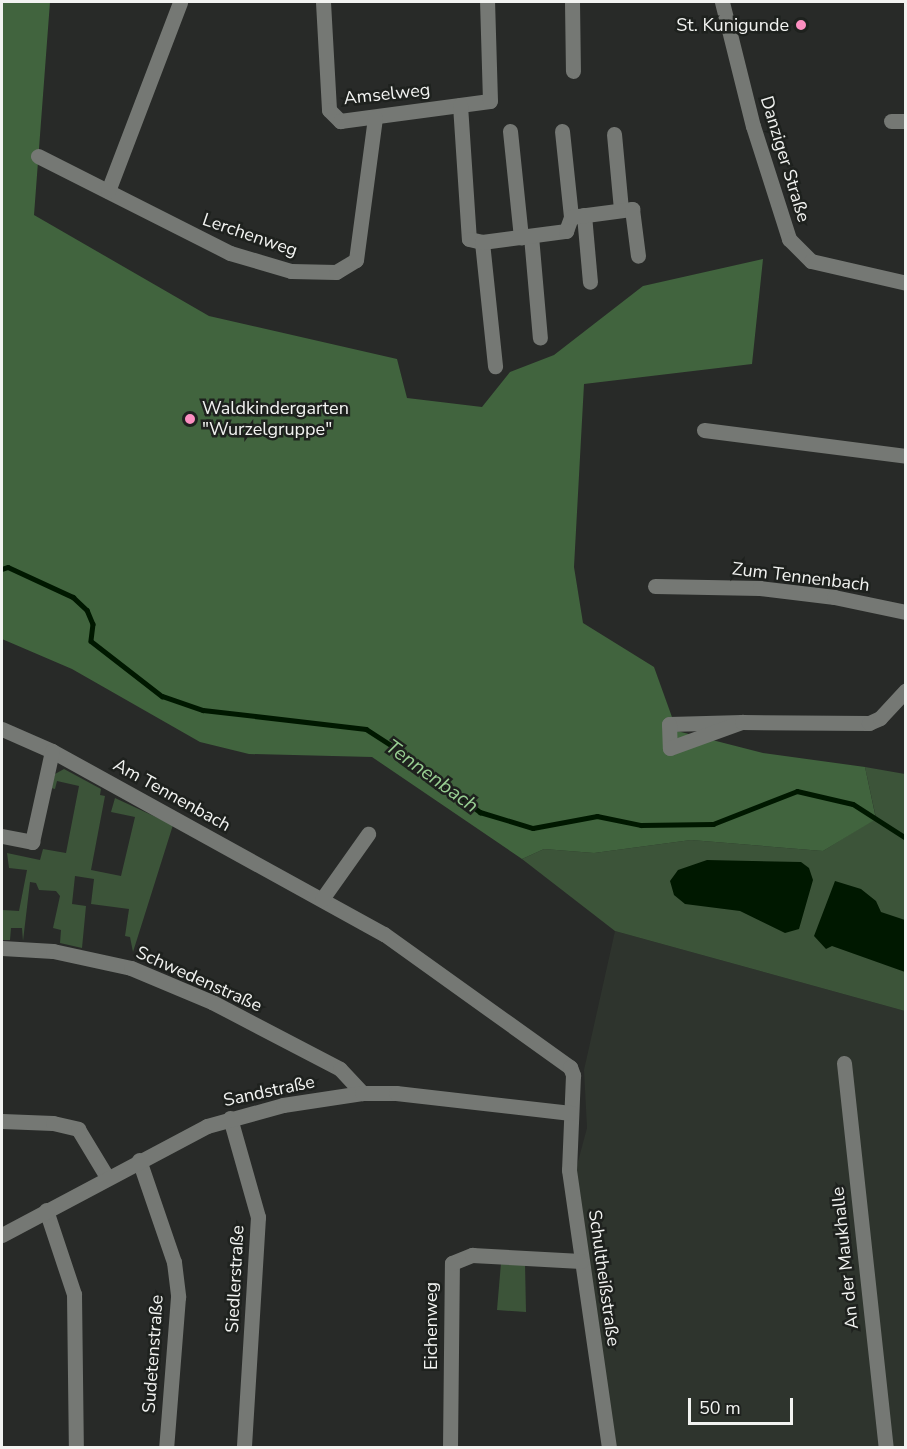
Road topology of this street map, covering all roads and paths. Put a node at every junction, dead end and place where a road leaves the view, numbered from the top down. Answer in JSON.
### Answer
{"nodes":[{"id":1,"x":180,"y":2,"type":"edge"},
{"id":2,"x":323,"y":2,"type":"edge"},
{"id":3,"x":487,"y":2,"type":"edge"},
{"id":4,"x":572,"y":2,"type":"edge"},
{"id":5,"x":722,"y":2,"type":"edge"},
{"id":6,"x":573,"y":71,"type":"dead end"},
{"id":7,"x":460,"y":105,"type":"junction"},
{"id":8,"x":375,"y":117,"type":"junction"},
{"id":9,"x":510,"y":131,"type":"dead end"},
{"id":10,"x":562,"y":131,"type":"dead end"},
{"id":11,"x":614,"y":134,"type":"dead end"},
{"id":12,"x":38,"y":156,"type":"dead end"},
{"id":13,"x":108,"y":191,"type":"junction"},
{"id":14,"x":621,"y":210,"type":"junction"},
{"id":15,"x":577,"y":216,"type":"junction"},
{"id":16,"x":526,"y":236,"type":"junction"},
{"id":17,"x":482,"y":242,"type":"junction"},
{"id":18,"x":638,"y":256,"type":"dead end"},
{"id":19,"x":590,"y":282,"type":"dead end"},
{"id":20,"x":906,"y":283,"type":"edge"},
{"id":21,"x":540,"y":338,"type":"dead end"},
{"id":22,"x":495,"y":366,"type":"dead end"},
{"id":23,"x":704,"y":430,"type":"dead end"},
{"id":24,"x":906,"y":456,"type":"edge"},
{"id":25,"x":655,"y":586,"type":"dead end"},
{"id":26,"x":906,"y":612,"type":"edge"},
{"id":27,"x":906,"y":690,"type":"edge"},
{"id":28,"x":742,"y":722,"type":"dead end"},
{"id":29,"x":2,"y":729,"type":"edge"},
{"id":30,"x":52,"y":751,"type":"junction"},
{"id":31,"x":368,"y":834,"type":"dead end"},
{"id":32,"x":2,"y":836,"type":"edge"},
{"id":33,"x":322,"y":899,"type":"junction"},
{"id":34,"x":2,"y":948,"type":"edge"},
{"id":35,"x":843,"y":1063,"type":"dead end"},
{"id":36,"x":362,"y":1093,"type":"junction"},
{"id":37,"x":571,"y":1113,"type":"junction"},
{"id":38,"x":230,"y":1118,"type":"junction"},
{"id":39,"x":2,"y":1121,"type":"edge"},
{"id":40,"x":139,"y":1160,"type":"junction"},
{"id":41,"x":107,"y":1177,"type":"junction"},
{"id":42,"x":46,"y":1210,"type":"junction"},
{"id":43,"x":2,"y":1235,"type":"edge"},
{"id":44,"x":581,"y":1261,"type":"junction"},
{"id":45,"x":76,"y":1448,"type":"edge"},
{"id":46,"x":166,"y":1448,"type":"edge"},
{"id":47,"x":244,"y":1448,"type":"edge"},
{"id":48,"x":450,"y":1448,"type":"edge"},
{"id":49,"x":609,"y":1448,"type":"edge"},
{"id":50,"x":886,"y":1448,"type":"edge"}],
"edges":[{"from":1,"to":13,"type":"street"},
{"from":2,"to":8,"type":"street","name":"Amselweg"},
{"from":3,"to":7,"type":"street","name":"Amselweg"},
{"from":4,"to":6,"type":"street"},
{"from":5,"to":20,"type":"street","name":"Danziger Straße"},
{"from":7,"to":8,"type":"street","name":"Amselweg"},
{"from":7,"to":17,"type":"street"},
{"from":8,"to":13,"type":"street","name":"Lerchenweg"},
{"from":9,"to":16,"type":"street"},
{"from":10,"to":15,"type":"street"},
{"from":11,"to":14,"type":"street"},
{"from":12,"to":13,"type":"street","name":"Lerchenweg"},
{"from":14,"to":15,"type":"street"},
{"from":14,"to":18,"type":"street"},
{"from":15,"to":16,"type":"street"},
{"from":15,"to":19,"type":"street"},
{"from":16,"to":17,"type":"street"},
{"from":16,"to":21,"type":"street"},
{"from":17,"to":22,"type":"street"},
{"from":23,"to":24,"type":"street"},
{"from":25,"to":26,"type":"street","name":"Zum Tennenbach"},
{"from":27,"to":28,"type":"street"},
{"from":29,"to":30,"type":"street","name":"Am Tennenbach"},
{"from":30,"to":32,"type":"street"},
{"from":30,"to":33,"type":"street","name":"Am Tennenbach"},
{"from":31,"to":33,"type":"street"},
{"from":33,"to":37,"type":"street","name":"Am Tennenbach"},
{"from":34,"to":36,"type":"street","name":"Schwedenstraße"},
{"from":35,"to":50,"type":"street","name":"An der Maukhalle"},
{"from":36,"to":37,"type":"street","name":"Sandstraße"},
{"from":36,"to":38,"type":"street","name":"Sandstraße"},
{"from":37,"to":44,"type":"street","name":"Schultheißstraße"},
{"from":38,"to":40,"type":"street","name":"Sandstraße"},
{"from":38,"to":47,"type":"street","name":"Siedlerstraße"},
{"from":39,"to":41,"type":"street"},
{"from":40,"to":41,"type":"street","name":"Sandstraße"},
{"from":40,"to":46,"type":"street","name":"Sudetenstraße"},
{"from":41,"to":42,"type":"street","name":"Sandstraße"},
{"from":42,"to":43,"type":"street","name":"Sandstraße"},
{"from":42,"to":45,"type":"street"},
{"from":44,"to":48,"type":"street","name":"Eichenweg"},
{"from":44,"to":49,"type":"street","name":"Schultheißstraße"}]}
